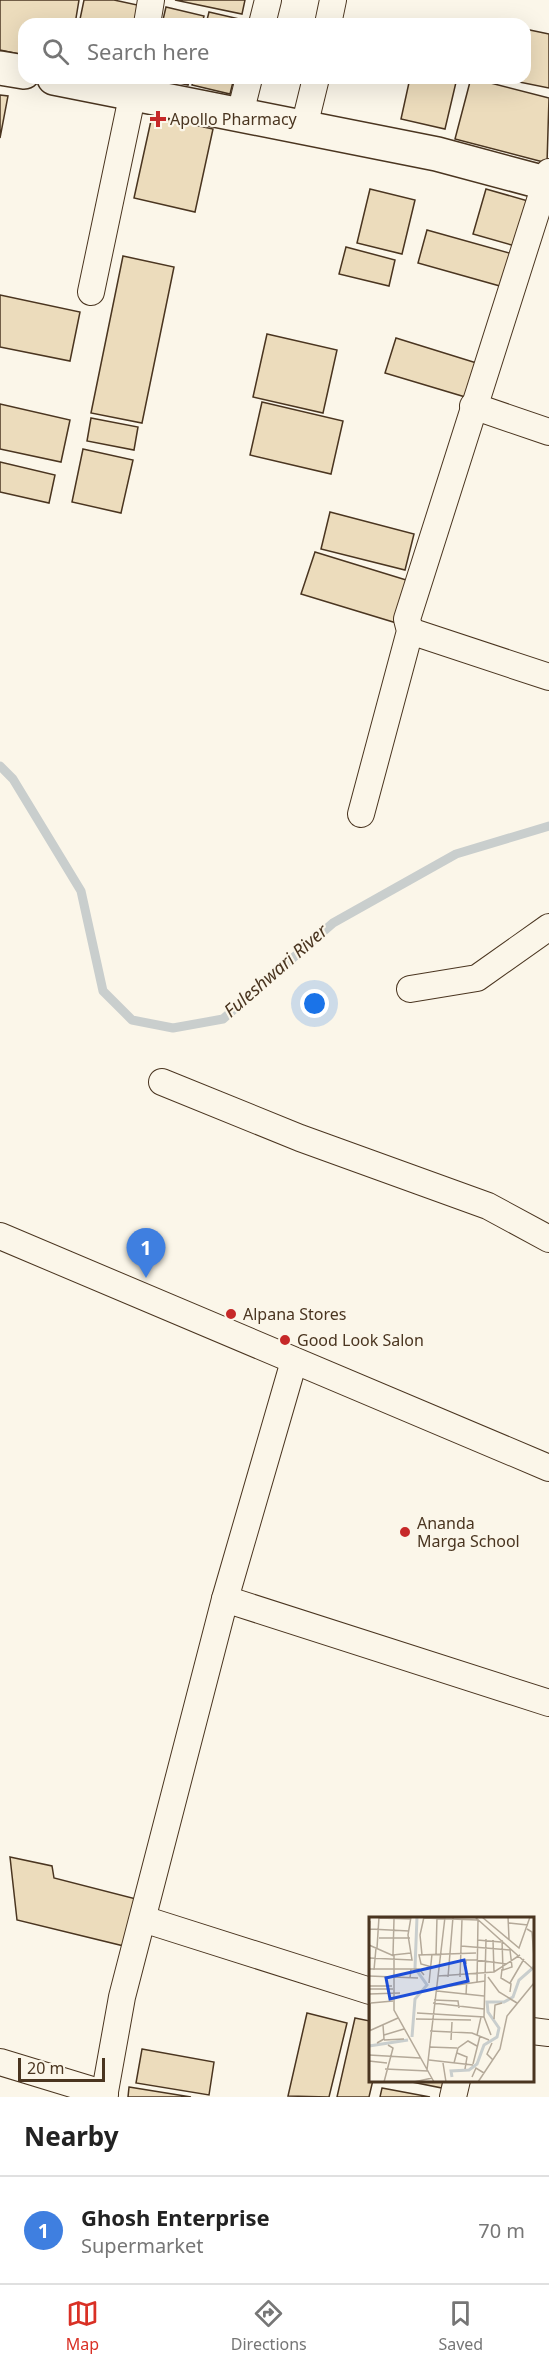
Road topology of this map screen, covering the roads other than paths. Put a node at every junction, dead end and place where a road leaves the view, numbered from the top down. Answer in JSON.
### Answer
{"nodes":[{"id":1,"x":151,"y":0,"type":"edge"},
{"id":2,"x":268,"y":0,"type":"edge"},
{"id":3,"x":333,"y":0,"type":"edge"},
{"id":4,"x":148,"y":18,"type":"edge"},
{"id":5,"x":264,"y":18,"type":"edge"},
{"id":6,"x":329,"y":18,"type":"edge"},
{"id":7,"x":0,"y":68,"type":"edge"},
{"id":8,"x":18,"y":71,"type":"edge"},
{"id":9,"x":114,"y":84,"type":"edge"},
{"id":10,"x":248,"y":84,"type":"edge"},
{"id":11,"x":314,"y":84,"type":"edge"},
{"id":12,"x":134,"y":86,"type":"edge"},
{"id":13,"x":240,"y":114,"type":"junction"},
{"id":14,"x":304,"y":127,"type":"junction"},
{"id":15,"x":548,"y":180,"type":"edge"},
{"id":16,"x":92,"y":292,"type":"dead end"},
{"id":17,"x":473,"y":406,"type":"junction"},
{"id":18,"x":549,"y":432,"type":"edge"},
{"id":19,"x":410,"y":631,"type":"junction"},
{"id":20,"x":549,"y":677,"type":"edge"},
{"id":21,"x":361,"y":814,"type":"dead end"},
{"id":22,"x":549,"y":927,"type":"edge"},
{"id":23,"x":410,"y":989,"type":"dead end"},
{"id":24,"x":162,"y":1082,"type":"dead end"},
{"id":25,"x":0,"y":1236,"type":"edge"},
{"id":26,"x":549,"y":1239,"type":"edge"},
{"id":27,"x":294,"y":1361,"type":"junction"},
{"id":28,"x":549,"y":1468,"type":"edge"},
{"id":29,"x":225,"y":1599,"type":"junction"},
{"id":30,"x":549,"y":1703,"type":"edge"},
{"id":31,"x":143,"y":1919,"type":"junction"},
{"id":32,"x":369,"y":1991,"type":"edge"},
{"id":33,"x":534,"y":2031,"type":"edge"},
{"id":34,"x":549,"y":2033,"type":"edge"},
{"id":35,"x":0,"y":2062,"type":"edge"},
{"id":36,"x":457,"y":2082,"type":"edge"},
{"id":37,"x":104,"y":2096,"type":"edge"},
{"id":38,"x":453,"y":2097,"type":"edge"}],
"edges":[{"from":1,"to":4,"type":"street"},
{"from":2,"to":5,"type":"street"},
{"from":3,"to":6,"type":"street"},
{"from":7,"to":8,"type":"main road"},
{"from":9,"to":12,"type":"main road"},
{"from":10,"to":13,"type":"street"},
{"from":11,"to":14,"type":"street"},
{"from":12,"to":13,"type":"main road"},
{"from":12,"to":16,"type":"street"},
{"from":13,"to":14,"type":"main road"},
{"from":14,"to":15,"type":"main road"},
{"from":15,"to":17,"type":"street"},
{"from":17,"to":18,"type":"street"},
{"from":17,"to":19,"type":"street"},
{"from":19,"to":20,"type":"street"},
{"from":19,"to":21,"type":"street"},
{"from":22,"to":23,"type":"street"},
{"from":24,"to":26,"type":"street"},
{"from":25,"to":27,"type":"street"},
{"from":27,"to":28,"type":"street"},
{"from":27,"to":29,"type":"street"},
{"from":29,"to":30,"type":"street"},
{"from":29,"to":31,"type":"street"},
{"from":31,"to":32,"type":"street"},
{"from":31,"to":37,"type":"street"},
{"from":33,"to":34,"type":"street"},
{"from":35,"to":37,"type":"street"},
{"from":36,"to":38,"type":"street"}]}
